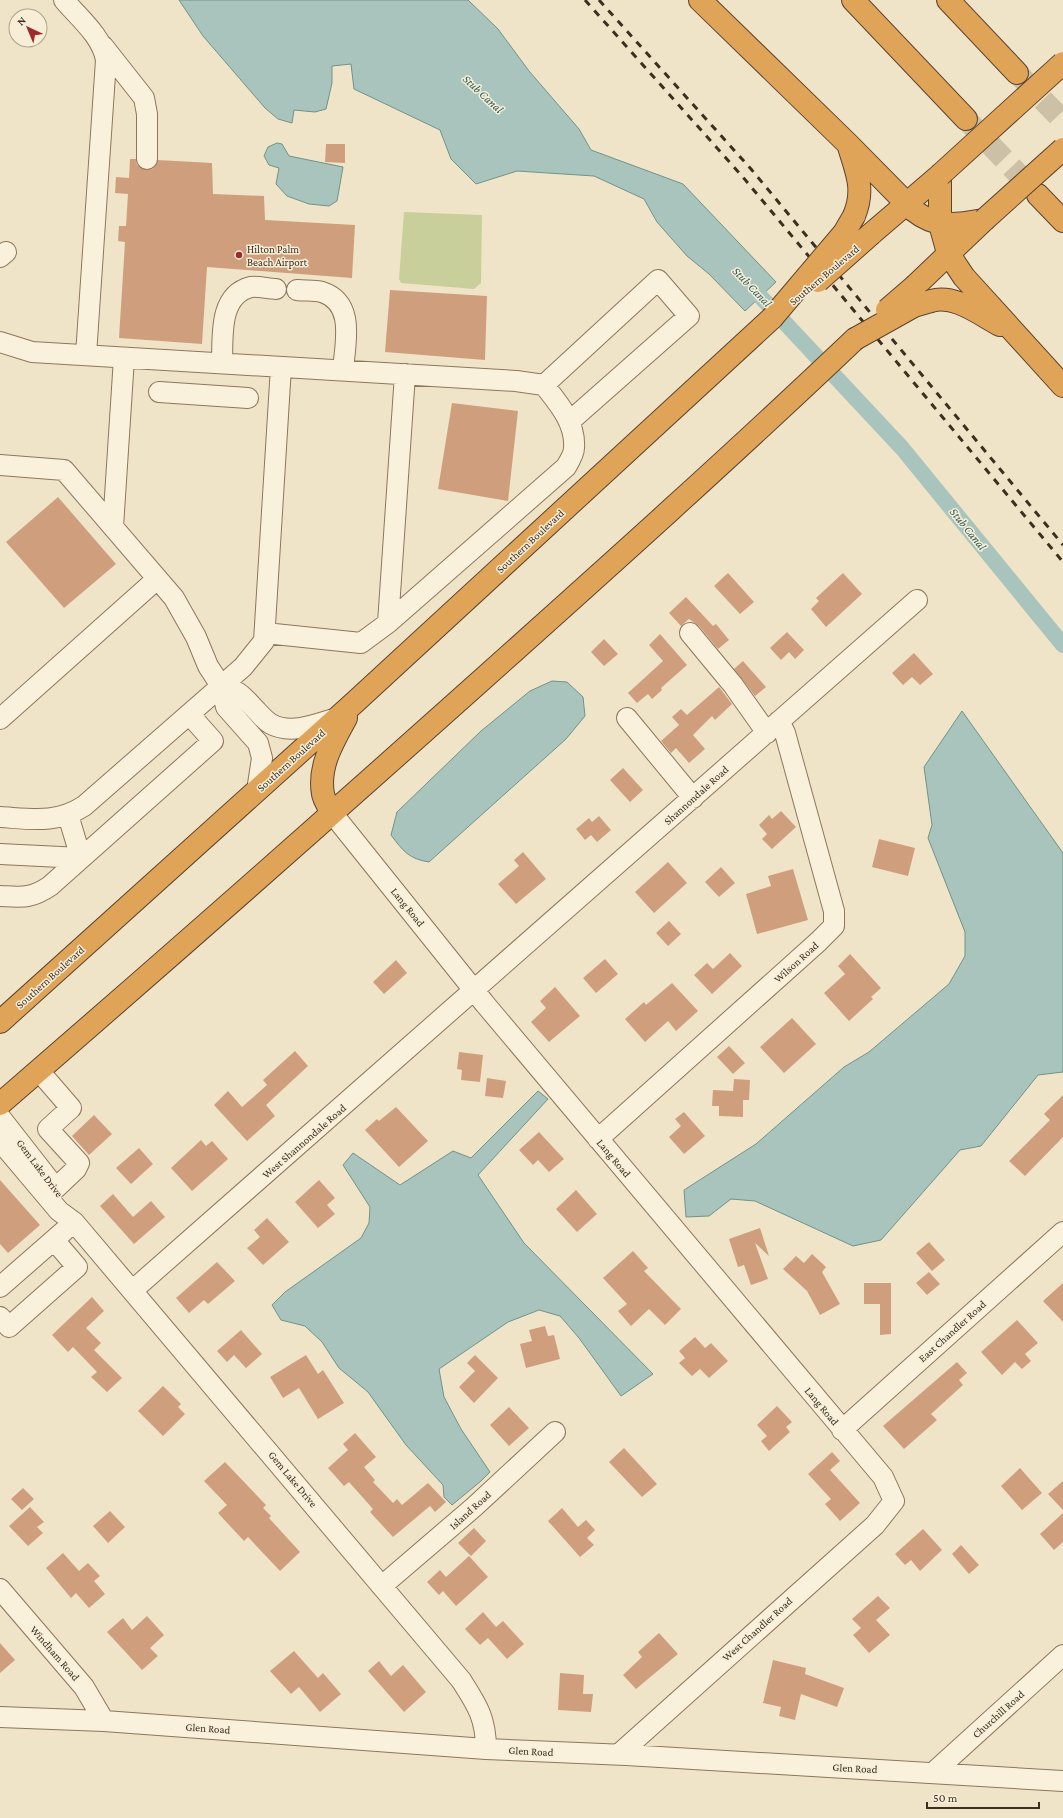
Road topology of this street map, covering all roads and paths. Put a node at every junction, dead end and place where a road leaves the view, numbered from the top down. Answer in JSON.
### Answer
{"nodes":[{"id":1,"x":64,"y":0,"type":"edge"},
{"id":2,"x":700,"y":0,"type":"edge"},
{"id":3,"x":853,"y":0,"type":"edge"},
{"id":4,"x":948,"y":0,"type":"edge"},
{"id":5,"x":98,"y":39,"type":"junction"},
{"id":6,"x":1063,"y":63,"type":"edge"},
{"id":7,"x":1017,"y":73,"type":"tunnel mouth"},
{"id":8,"x":966,"y":119,"type":"tunnel mouth"},
{"id":9,"x":848,"y":144,"type":"junction"},
{"id":10,"x":1063,"y":149,"type":"edge"},
{"id":11,"x":147,"y":159,"type":"dead end"},
{"id":12,"x":940,"y":175,"type":"junction"},
{"id":13,"x":1038,"y":195,"type":"tunnel mouth"},
{"id":14,"x":906,"y":204,"type":"junction"},
{"id":15,"x":984,"y":220,"type":"junction"},
{"id":16,"x":1063,"y":221,"type":"edge"},
{"id":17,"x":940,"y":224,"type":"junction"},
{"id":18,"x":948,"y":253,"type":"junction"},
{"id":19,"x":276,"y":289,"type":"dead end"},
{"id":20,"x":297,"y":290,"type":"dead end"},
{"id":21,"x":772,"y":318,"type":"junction"},
{"id":22,"x":1017,"y":334,"type":"junction"},
{"id":23,"x":855,"y":339,"type":"junction"},
{"id":24,"x":0,"y":342,"type":"edge"},
{"id":25,"x":86,"y":355,"type":"junction"},
{"id":26,"x":124,"y":358,"type":"junction"},
{"id":27,"x":222,"y":363,"type":"junction"},
{"id":28,"x":281,"y":367,"type":"junction"},
{"id":29,"x":343,"y":370,"type":"junction"},
{"id":30,"x":405,"y":374,"type":"junction"},
{"id":31,"x":544,"y":385,"type":"junction"},
{"id":32,"x":1063,"y":386,"type":"edge"},
{"id":33,"x":159,"y":392,"type":"dead end"},
{"id":34,"x":248,"y":398,"type":"dead end"},
{"id":35,"x":569,"y":422,"type":"junction"},
{"id":36,"x":0,"y":465,"type":"edge"},
{"id":37,"x":113,"y":527,"type":"junction"},
{"id":38,"x":158,"y":579,"type":"junction"},
{"id":39,"x":917,"y":600,"type":"dead end"},
{"id":40,"x":388,"y":623,"type":"junction"},
{"id":41,"x":265,"y":633,"type":"junction"},
{"id":42,"x":690,"y":633,"type":"dead end"},
{"id":43,"x":221,"y":686,"type":"junction"},
{"id":44,"x":354,"y":703,"type":"junction"},
{"id":45,"x":189,"y":714,"type":"junction"},
{"id":46,"x":337,"y":718,"type":"junction"},
{"id":47,"x":627,"y":718,"type":"dead end"},
{"id":48,"x":0,"y":719,"type":"edge"},
{"id":49,"x":773,"y":727,"type":"junction"},
{"id":50,"x":257,"y":791,"type":"junction"},
{"id":51,"x":693,"y":798,"type":"junction"},
{"id":52,"x":332,"y":813,"type":"junction"},
{"id":53,"x":68,"y":815,"type":"junction"},
{"id":54,"x":0,"y":817,"type":"edge"},
{"id":55,"x":0,"y":854,"type":"edge"},
{"id":56,"x":81,"y":858,"type":"junction"},
{"id":57,"x":0,"y":896,"type":"edge"},
{"id":58,"x":475,"y":991,"type":"junction"},
{"id":59,"x":0,"y":1022,"type":"edge"},
{"id":60,"x":39,"y":1070,"type":"junction"},
{"id":61,"x":0,"y":1104,"type":"edge"},
{"id":62,"x":0,"y":1117,"type":"edge"},
{"id":63,"x":598,"y":1139,"type":"junction"},
{"id":64,"x":0,"y":1141,"type":"edge"},
{"id":65,"x":56,"y":1188,"type":"junction"},
{"id":66,"x":74,"y":1222,"type":"junction"},
{"id":67,"x":1063,"y":1232,"type":"edge"},
{"id":68,"x":54,"y":1240,"type":"junction"},
{"id":69,"x":0,"y":1287,"type":"edge"},
{"id":70,"x":133,"y":1290,"type":"junction"},
{"id":71,"x":0,"y":1317,"type":"edge"},
{"id":72,"x":842,"y":1430,"type":"junction"},
{"id":73,"x":555,"y":1432,"type":"dead end"},
{"id":74,"x":894,"y":1501,"type":"joint"},
{"id":75,"x":383,"y":1586,"type":"junction"},
{"id":76,"x":0,"y":1589,"type":"edge"},
{"id":77,"x":1063,"y":1655,"type":"edge"},
{"id":78,"x":0,"y":1717,"type":"edge"},
{"id":79,"x":104,"y":1721,"type":"junction"},
{"id":80,"x":486,"y":1749,"type":"junction"},
{"id":81,"x":618,"y":1755,"type":"junction"},
{"id":82,"x":932,"y":1773,"type":"junction"},
{"id":83,"x":1063,"y":1781,"type":"edge"}],
"edges":[{"from":1,"to":5,"type":"street"},
{"from":2,"to":9,"type":"highway"},
{"from":3,"to":8,"type":"highway"},
{"from":4,"to":7,"type":"highway"},
{"from":5,"to":11,"type":"street"},
{"from":5,"to":25,"type":"street"},
{"from":6,"to":12,"type":"highway","name":"Southern Boulevard","bridge":true},
{"from":9,"to":14,"type":"highway"},
{"from":9,"to":21,"type":"highway","bridge":true},
{"from":10,"to":15,"type":"highway","bridge":true},
{"from":12,"to":14,"type":"highway","name":"Southern Boulevard"},
{"from":12,"to":17,"type":"highway"},
{"from":13,"to":16,"type":"highway"},
{"from":14,"to":17,"type":"highway"},
{"from":14,"to":21,"type":"highway","name":"Southern Boulevard","bridge":true},
{"from":15,"to":17,"type":"highway"},
{"from":15,"to":18,"type":"highway"},
{"from":17,"to":18,"type":"highway"},
{"from":18,"to":22,"type":"highway"},
{"from":18,"to":23,"type":"highway","bridge":true},
{"from":19,"to":27,"type":"street"},
{"from":20,"to":29,"type":"street"},
{"from":21,"to":44,"type":"highway","name":"Southern Boulevard"},
{"from":22,"to":23,"type":"highway","bridge":true},
{"from":22,"to":32,"type":"highway"},
{"from":23,"to":52,"type":"highway"},
{"from":24,"to":25,"type":"street"},
{"from":25,"to":26,"type":"street"},
{"from":26,"to":27,"type":"street"},
{"from":26,"to":37,"type":"street"},
{"from":27,"to":28,"type":"street"},
{"from":28,"to":29,"type":"street"},
{"from":28,"to":41,"type":"street"},
{"from":29,"to":30,"type":"street"},
{"from":30,"to":31,"type":"street"},
{"from":30,"to":40,"type":"street"},
{"from":31,"to":35,"type":"street"},
{"from":31,"to":35,"type":"street"},
{"from":33,"to":34,"type":"street"},
{"from":35,"to":40,"type":"street"},
{"from":36,"to":37,"type":"street"},
{"from":37,"to":38,"type":"street"},
{"from":38,"to":43,"type":"street"},
{"from":38,"to":48,"type":"street"},
{"from":39,"to":49,"type":"street","name":"Shannondale Road"},
{"from":40,"to":41,"type":"street"},
{"from":41,"to":43,"type":"street"},
{"from":42,"to":49,"type":"street","name":"Wilson Road"},
{"from":43,"to":45,"type":"street"},
{"from":43,"to":46,"type":"street"},
{"from":43,"to":50,"type":"street"},
{"from":44,"to":46,"type":"highway","name":"Southern Boulevard"},
{"from":44,"to":52,"type":"highway"},
{"from":45,"to":53,"type":"street"},
{"from":45,"to":56,"type":"street"},
{"from":46,"to":50,"type":"highway","name":"Southern Boulevard"},
{"from":47,"to":51,"type":"street"},
{"from":49,"to":51,"type":"street","name":"Shannondale Road"},
{"from":49,"to":63,"type":"street","name":"Wilson Road"},
{"from":50,"to":59,"type":"highway","name":"Southern Boulevard"},
{"from":51,"to":58,"type":"street","name":"Shannondale Road"},
{"from":52,"to":58,"type":"street","name":"Lang Road"},
{"from":52,"to":60,"type":"highway"},
{"from":53,"to":54,"type":"street"},
{"from":53,"to":56,"type":"street"},
{"from":55,"to":56,"type":"street"},
{"from":56,"to":57,"type":"street"},
{"from":58,"to":63,"type":"street","name":"Lang Road"},
{"from":58,"to":70,"type":"street","name":"West Shannondale Road"},
{"from":60,"to":61,"type":"highway"},
{"from":60,"to":65,"type":"street"},
{"from":62,"to":65,"type":"street","name":"Gem Lake Drive"},
{"from":63,"to":72,"type":"street","name":"Lang Road"},
{"from":64,"to":66,"type":"street","name":"Gem Lake Drive"},
{"from":65,"to":66,"type":"street","name":"Gem Lake Drive"},
{"from":66,"to":68,"type":"street"},
{"from":66,"to":70,"type":"street","name":"Gem Lake Drive"},
{"from":67,"to":72,"type":"street","name":"East Chandler Road"},
{"from":68,"to":69,"type":"street"},
{"from":68,"to":71,"type":"street"},
{"from":70,"to":75,"type":"street","name":"Gem Lake Drive"},
{"from":72,"to":74,"type":"street","name":"Lang Road"},
{"from":73,"to":75,"type":"street","name":"Island Road"},
{"from":74,"to":81,"type":"street","name":"West Chandler Road"},
{"from":75,"to":80,"type":"street","name":"Gem Lake Drive"},
{"from":76,"to":79,"type":"street","name":"Windham Road"},
{"from":77,"to":82,"type":"street","name":"Churchill Road"},
{"from":78,"to":79,"type":"street","name":"Glen Road"},
{"from":79,"to":80,"type":"street","name":"Glen Road"},
{"from":80,"to":81,"type":"street","name":"Glen Road"},
{"from":81,"to":82,"type":"street","name":"Glen Road"},
{"from":82,"to":83,"type":"street","name":"Glen Road"}]}
